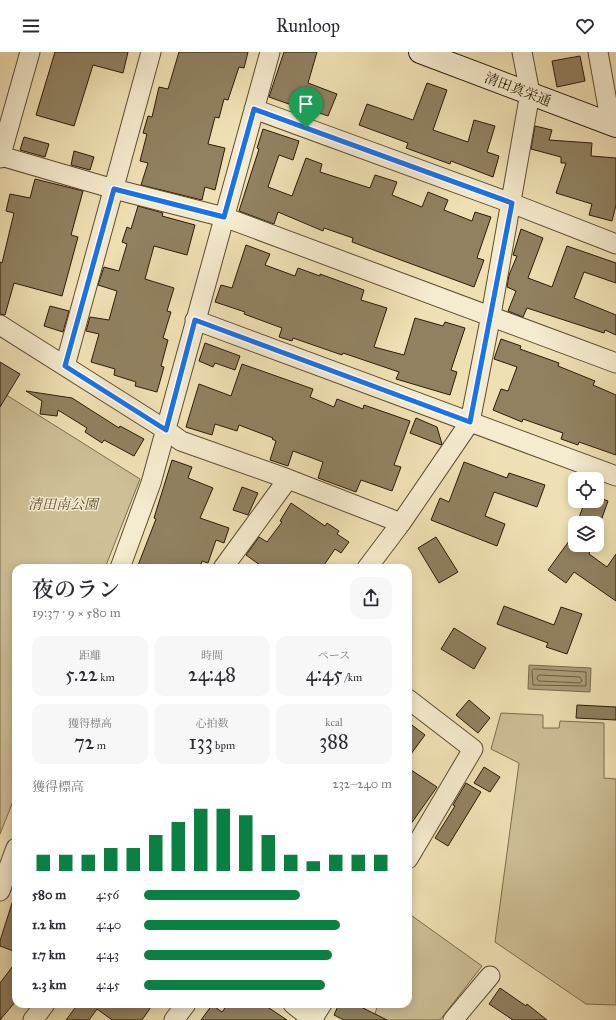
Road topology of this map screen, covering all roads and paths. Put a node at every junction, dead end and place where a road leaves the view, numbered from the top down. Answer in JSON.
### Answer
{"nodes":[{"id":1,"x":30,"y":52,"type":"edge"},
{"id":2,"x":151,"y":52,"type":"edge"},
{"id":3,"x":270,"y":52,"type":"edge"},
{"id":4,"x":420,"y":52,"type":"edge"},
{"id":5,"x":522,"y":52,"type":"edge"},
{"id":6,"x":598,"y":52,"type":"edge"},
{"id":7,"x":530,"y":93,"type":"junction"},
{"id":8,"x":254,"y":109,"type":"junction"},
{"id":9,"x":613,"y":125,"type":"edge"},
{"id":10,"x":0,"y":157,"type":"edge"},
{"id":11,"x":114,"y":189,"type":"junction"},
{"id":12,"x":512,"y":203,"type":"junction"},
{"id":13,"x":224,"y":217,"type":"junction"},
{"id":14,"x":616,"y":244,"type":"edge"},
{"id":15,"x":491,"y":315,"type":"junction"},
{"id":16,"x":195,"y":320,"type":"junction"},
{"id":17,"x":0,"y":325,"type":"edge"},
{"id":18,"x":616,"y":363,"type":"edge"},
{"id":19,"x":65,"y":366,"type":"junction"},
{"id":20,"x":470,"y":422,"type":"junction"},
{"id":21,"x":166,"y":430,"type":"junction"},
{"id":22,"x":616,"y":476,"type":"edge"},
{"id":23,"x":288,"y":479,"type":"junction"},
{"id":24,"x":401,"y":523,"type":"junction"},
{"id":25,"x":121,"y":564,"type":"edge"},
{"id":26,"x":226,"y":564,"type":"edge"},
{"id":27,"x":370,"y":564,"type":"edge"},
{"id":28,"x":412,"y":703,"type":"edge"},
{"id":29,"x":412,"y":852,"type":"edge"},
{"id":30,"x":12,"y":859,"type":"edge"},
{"id":31,"x":0,"y":891,"type":"edge"},
{"id":32,"x":490,"y":976,"type":"dead end"},
{"id":33,"x":41,"y":1008,"type":"edge"},
{"id":34,"x":183,"y":1008,"type":"edge"},
{"id":35,"x":300,"y":1008,"type":"edge"},
{"id":36,"x":315,"y":1016,"type":"edge"},
{"id":37,"x":455,"y":1019,"type":"edge"},
{"id":38,"x":33,"y":1020,"type":"edge"},
{"id":39,"x":174,"y":1020,"type":"edge"}],
"edges":[{"from":1,"to":10,"type":"street"},
{"from":2,"to":11,"type":"street"},
{"from":3,"to":8,"type":"street"},
{"from":4,"to":7,"type":"street","name":"清田真栄通"},
{"from":5,"to":7,"type":"street"},
{"from":6,"to":9,"type":"street"},
{"from":7,"to":9,"type":"street","name":"清田真栄通"},
{"from":7,"to":12,"type":"street"},
{"from":8,"to":12,"type":"street"},
{"from":8,"to":13,"type":"street"},
{"from":10,"to":11,"type":"street"},
{"from":11,"to":13,"type":"street"},
{"from":11,"to":19,"type":"street"},
{"from":12,"to":14,"type":"street"},
{"from":12,"to":15,"type":"street"},
{"from":13,"to":15,"type":"street"},
{"from":13,"to":16,"type":"street"},
{"from":15,"to":18,"type":"street"},
{"from":15,"to":20,"type":"street"},
{"from":16,"to":20,"type":"street"},
{"from":16,"to":21,"type":"street"},
{"from":17,"to":19,"type":"street"},
{"from":19,"to":21,"type":"street"},
{"from":20,"to":22,"type":"street"},
{"from":20,"to":24,"type":"street"},
{"from":21,"to":23,"type":"street"},
{"from":21,"to":25,"type":"street"},
{"from":23,"to":24,"type":"street"},
{"from":23,"to":26,"type":"street"},
{"from":24,"to":27,"type":"street"},
{"from":28,"to":29,"type":"street"},
{"from":30,"to":31,"type":"street"},
{"from":32,"to":37,"type":"street"},
{"from":33,"to":38,"type":"street"},
{"from":34,"to":39,"type":"street"},
{"from":35,"to":36,"type":"street"}]}
